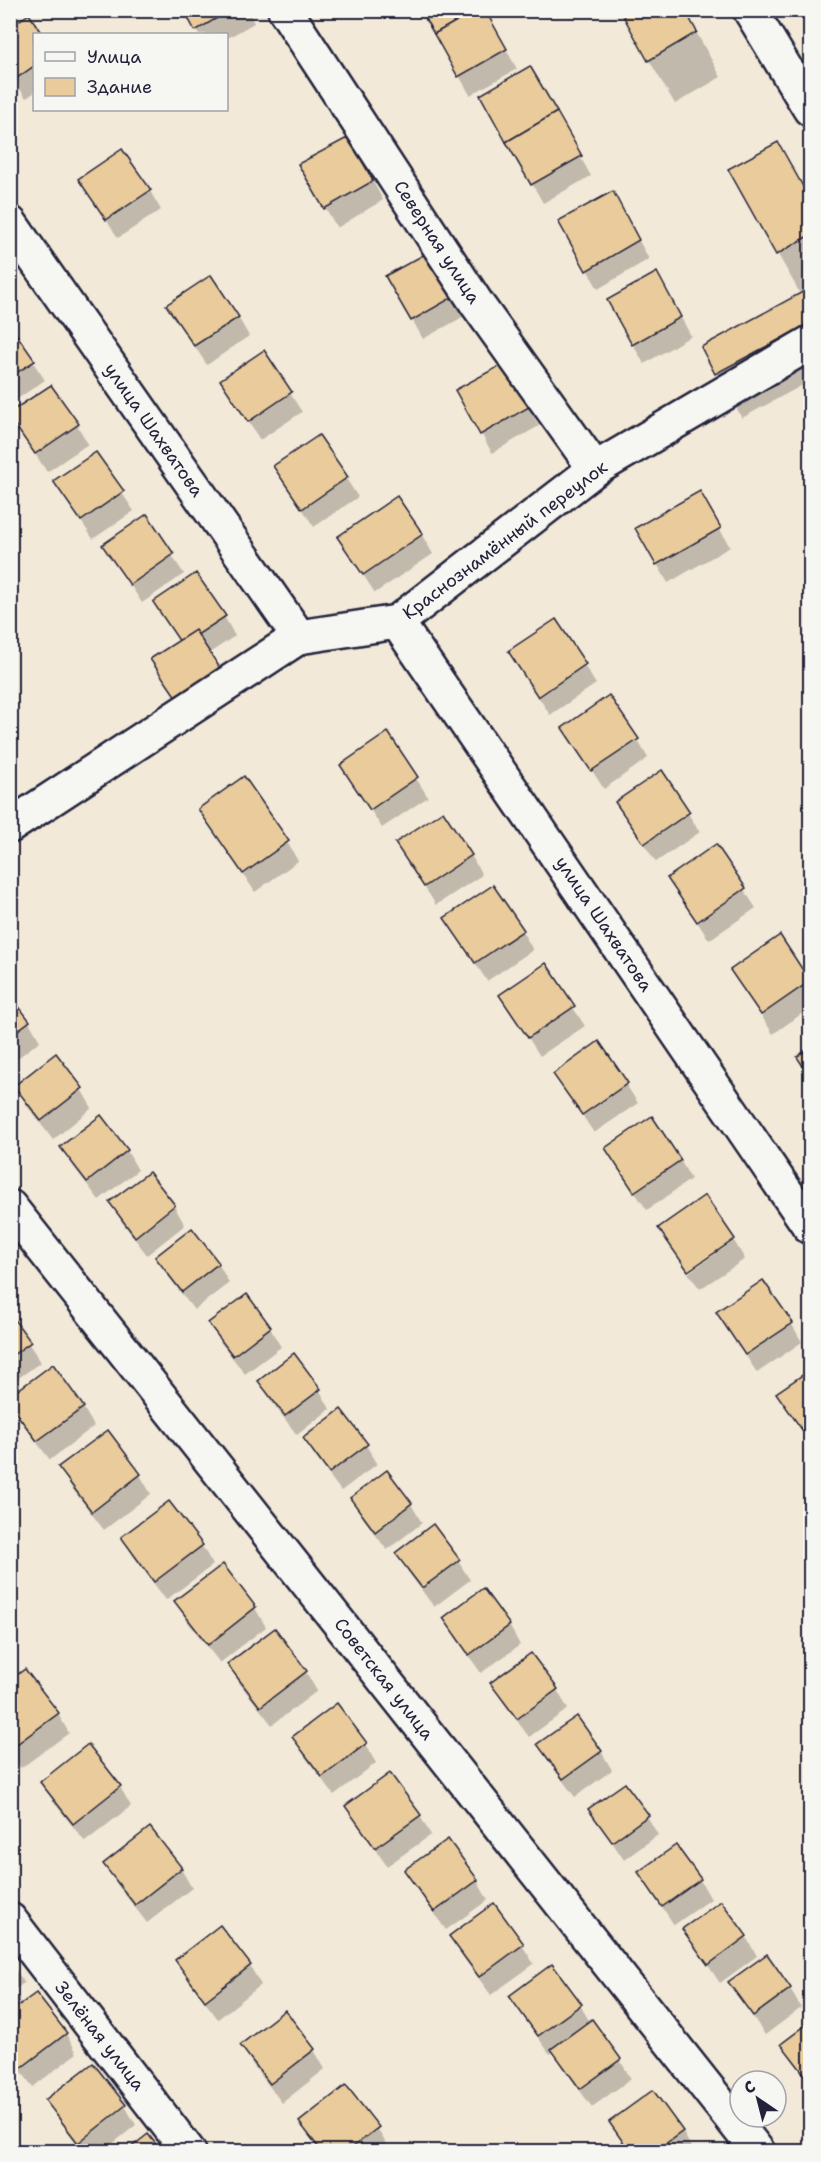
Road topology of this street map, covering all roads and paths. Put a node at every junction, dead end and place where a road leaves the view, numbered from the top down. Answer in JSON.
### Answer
{"nodes":[{"id":1,"x":285,"y":10,"type":"edge"},
{"id":2,"x":750,"y":10,"type":"edge"},
{"id":3,"x":810,"y":109,"type":"edge"},
{"id":4,"x":10,"y":223,"type":"edge"},
{"id":5,"x":810,"y":342,"type":"edge"},
{"id":6,"x":595,"y":470,"type":"junction"},
{"id":7,"x":397,"y":622,"type":"junction"},
{"id":8,"x":299,"y":637,"type":"junction"},
{"id":9,"x":10,"y":826,"type":"edge"},
{"id":10,"x":10,"y":1207,"type":"edge"},
{"id":11,"x":810,"y":1227,"type":"edge"},
{"id":12,"x":10,"y":1920,"type":"edge"},
{"id":13,"x":189,"y":2151,"type":"edge"},
{"id":14,"x":758,"y":2151,"type":"edge"}],
"edges":[{"from":1,"to":6,"type":"street","name":"Северная улица"},
{"from":2,"to":3,"type":"street"},
{"from":4,"to":8,"type":"street","name":"улица Шахватова"},
{"from":5,"to":6,"type":"street","name":"Краснознамённый переулок"},
{"from":6,"to":7,"type":"street","name":"Краснознамённый переулок"},
{"from":7,"to":8,"type":"street","name":"Краснознамённый переулок"},
{"from":7,"to":11,"type":"street","name":"улица Шахватова"},
{"from":8,"to":9,"type":"street","name":"Краснознамённый переулок"},
{"from":10,"to":14,"type":"street","name":"Советская улица"},
{"from":12,"to":13,"type":"street","name":"Зелёная улица"}]}
